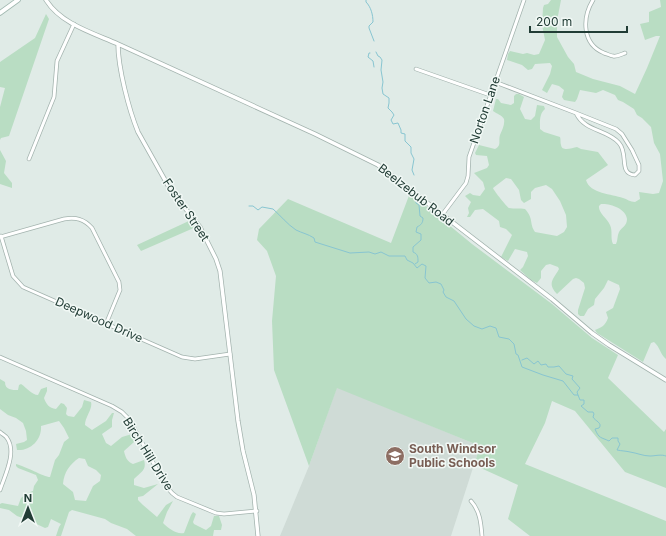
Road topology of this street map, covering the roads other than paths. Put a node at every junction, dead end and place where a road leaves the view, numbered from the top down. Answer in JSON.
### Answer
{"nodes":[{"id":1,"x":18,"y":0,"type":"edge"},
{"id":2,"x":46,"y":0,"type":"edge"},
{"id":3,"x":524,"y":0,"type":"edge"},
{"id":4,"x":593,"y":0,"type":"edge"},
{"id":5,"x":0,"y":13,"type":"edge"},
{"id":6,"x":74,"y":24,"type":"junction"},
{"id":7,"x":118,"y":44,"type":"junction"},
{"id":8,"x":626,"y":54,"type":"dead end"},
{"id":9,"x":416,"y":69,"type":"dead end"},
{"id":10,"x":495,"y":82,"type":"junction"},
{"id":11,"x":490,"y":95,"type":"junction"},
{"id":12,"x":576,"y":113,"type":"junction"},
{"id":13,"x":29,"y":159,"type":"dead end"},
{"id":14,"x":442,"y":215,"type":"junction"},
{"id":15,"x":1,"y":236,"type":"edge"},
{"id":16,"x":106,"y":324,"type":"junction"},
{"id":17,"x":230,"y":354,"type":"junction"},
{"id":18,"x":0,"y":357,"type":"edge"},
{"id":19,"x":666,"y":380,"type":"edge"},
{"id":20,"x":0,"y":432,"type":"edge"},
{"id":21,"x":0,"y":490,"type":"edge"},
{"id":22,"x":471,"y":501,"type":"dead end"},
{"id":23,"x":256,"y":511,"type":"junction"},
{"id":24,"x":258,"y":536,"type":"edge"},
{"id":25,"x":482,"y":536,"type":"edge"}],
"edges":[{"from":1,"to":5,"type":"main road"},
{"from":2,"to":6,"type":"street"},
{"from":3,"to":10,"type":"street","name":"Norton Lane"},
{"from":4,"to":8,"type":"street"},
{"from":6,"to":7,"type":"street"},
{"from":6,"to":13,"type":"street"},
{"from":7,"to":14,"type":"street","name":"Beelzebub Road"},
{"from":7,"to":17,"type":"street","name":"Foster Street"},
{"from":9,"to":11,"type":"street"},
{"from":10,"to":11,"type":"street","name":"Norton Lane"},
{"from":10,"to":12,"type":"street"},
{"from":11,"to":14,"type":"street","name":"Norton Lane"},
{"from":12,"to":12,"type":"street"},
{"from":14,"to":19,"type":"street","name":"Beelzebub Road"},
{"from":15,"to":16,"type":"street","name":"Deepwood Drive"},
{"from":15,"to":16,"type":"street"},
{"from":16,"to":17,"type":"street","name":"Deepwood Drive"},
{"from":17,"to":23,"type":"street","name":"Foster Street"},
{"from":18,"to":23,"type":"street","name":"Birch Hill Drive"},
{"from":20,"to":21,"type":"street"},
{"from":22,"to":25,"type":"street"},
{"from":23,"to":24,"type":"street","name":"Foster Street"}]}
